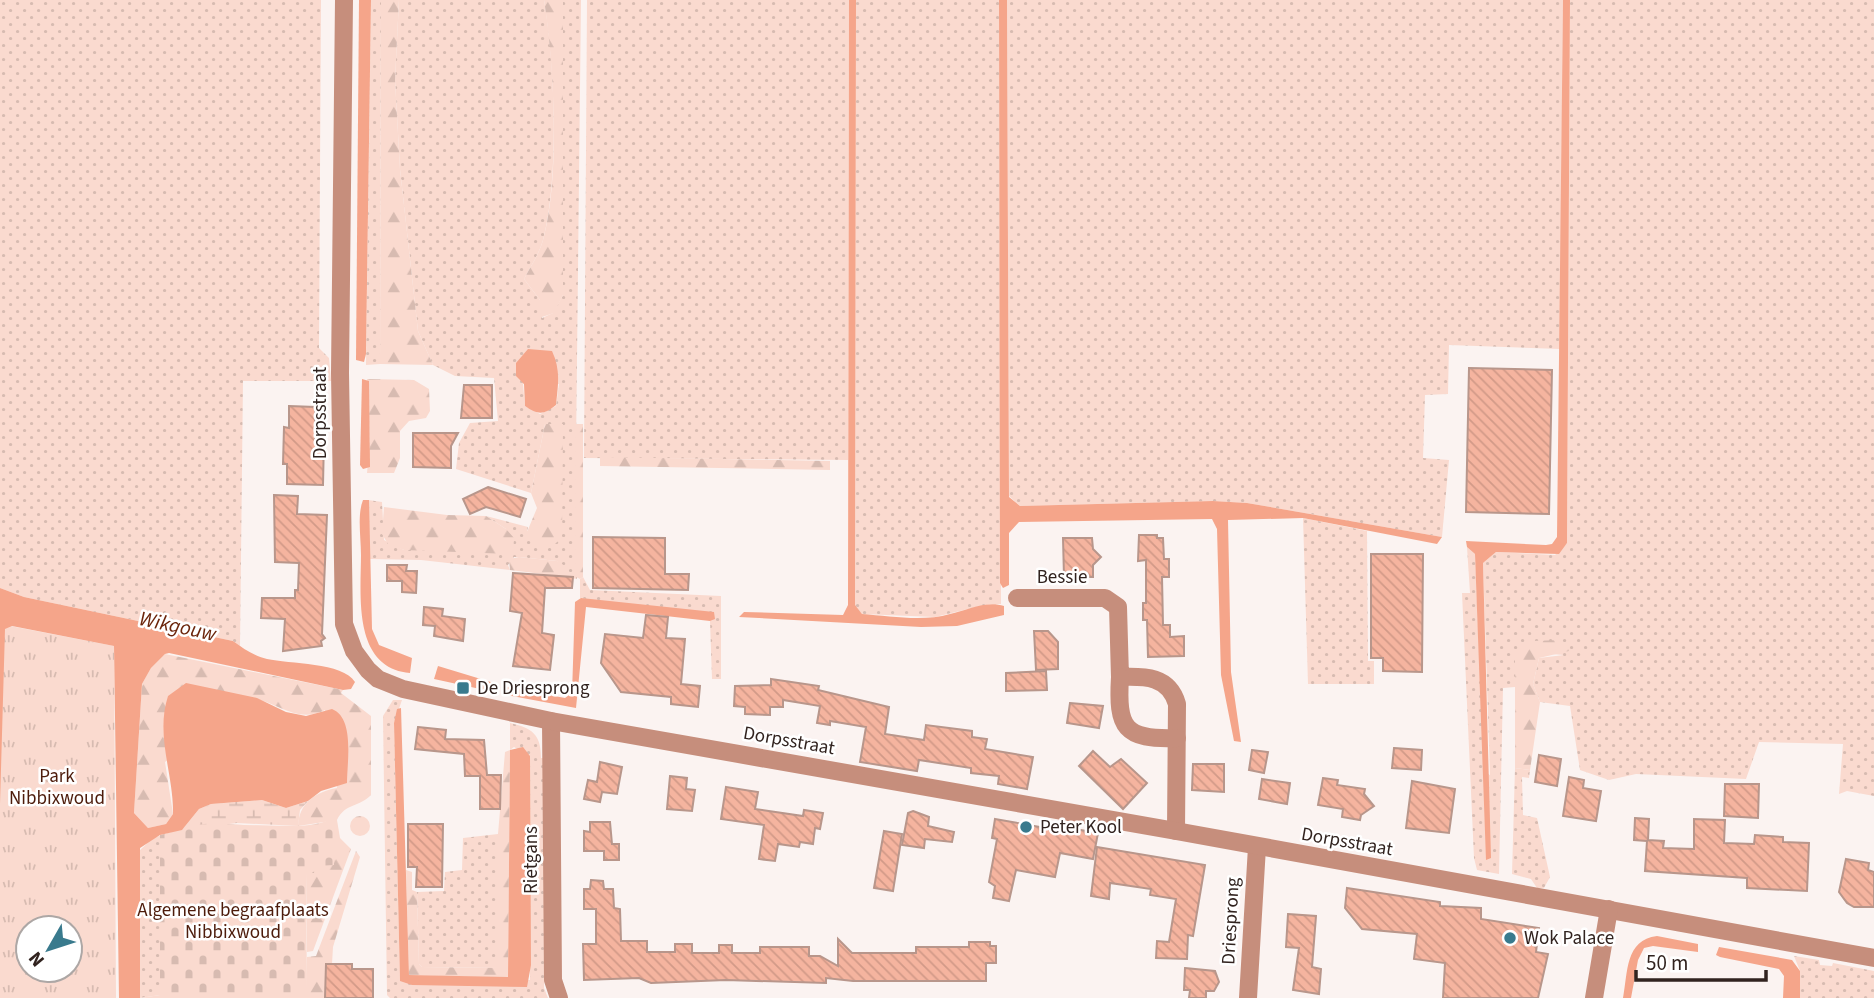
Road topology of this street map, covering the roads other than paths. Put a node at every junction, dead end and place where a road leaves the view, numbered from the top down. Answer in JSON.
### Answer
{"nodes":[{"id":1,"x":344,"y":0,"type":"edge"},
{"id":2,"x":1017,"y":598,"type":"dead end"},
{"id":3,"x":1120,"y":677,"type":"junction"},
{"id":4,"x":551,"y":721,"type":"junction"},
{"id":5,"x":1177,"y":738,"type":"junction"},
{"id":6,"x":1176,"y":831,"type":"junction"},
{"id":7,"x":1256,"y":847,"type":"junction"},
{"id":8,"x":1609,"y":909,"type":"junction"},
{"id":9,"x":1874,"y":958,"type":"edge"},
{"id":10,"x":559,"y":998,"type":"edge"},
{"id":11,"x":1248,"y":998,"type":"edge"},
{"id":12,"x":1594,"y":998,"type":"edge"}],
"edges":[{"from":1,"to":4,"type":"street","name":"Dorpsstraat"},
{"from":2,"to":3,"type":"street","name":"Bessie"},
{"from":3,"to":5,"type":"street"},
{"from":3,"to":5,"type":"street","name":"Bessie"},
{"from":4,"to":6,"type":"street","name":"Dorpsstraat"},
{"from":4,"to":10,"type":"street","name":"Rietgans"},
{"from":5,"to":6,"type":"street"},
{"from":6,"to":7,"type":"street","name":"Dorpsstraat"},
{"from":7,"to":8,"type":"street","name":"Dorpsstraat"},
{"from":7,"to":11,"type":"street","name":"Driesprong"},
{"from":8,"to":9,"type":"street","name":"Dorpsstraat"},
{"from":8,"to":12,"type":"street"}]}
